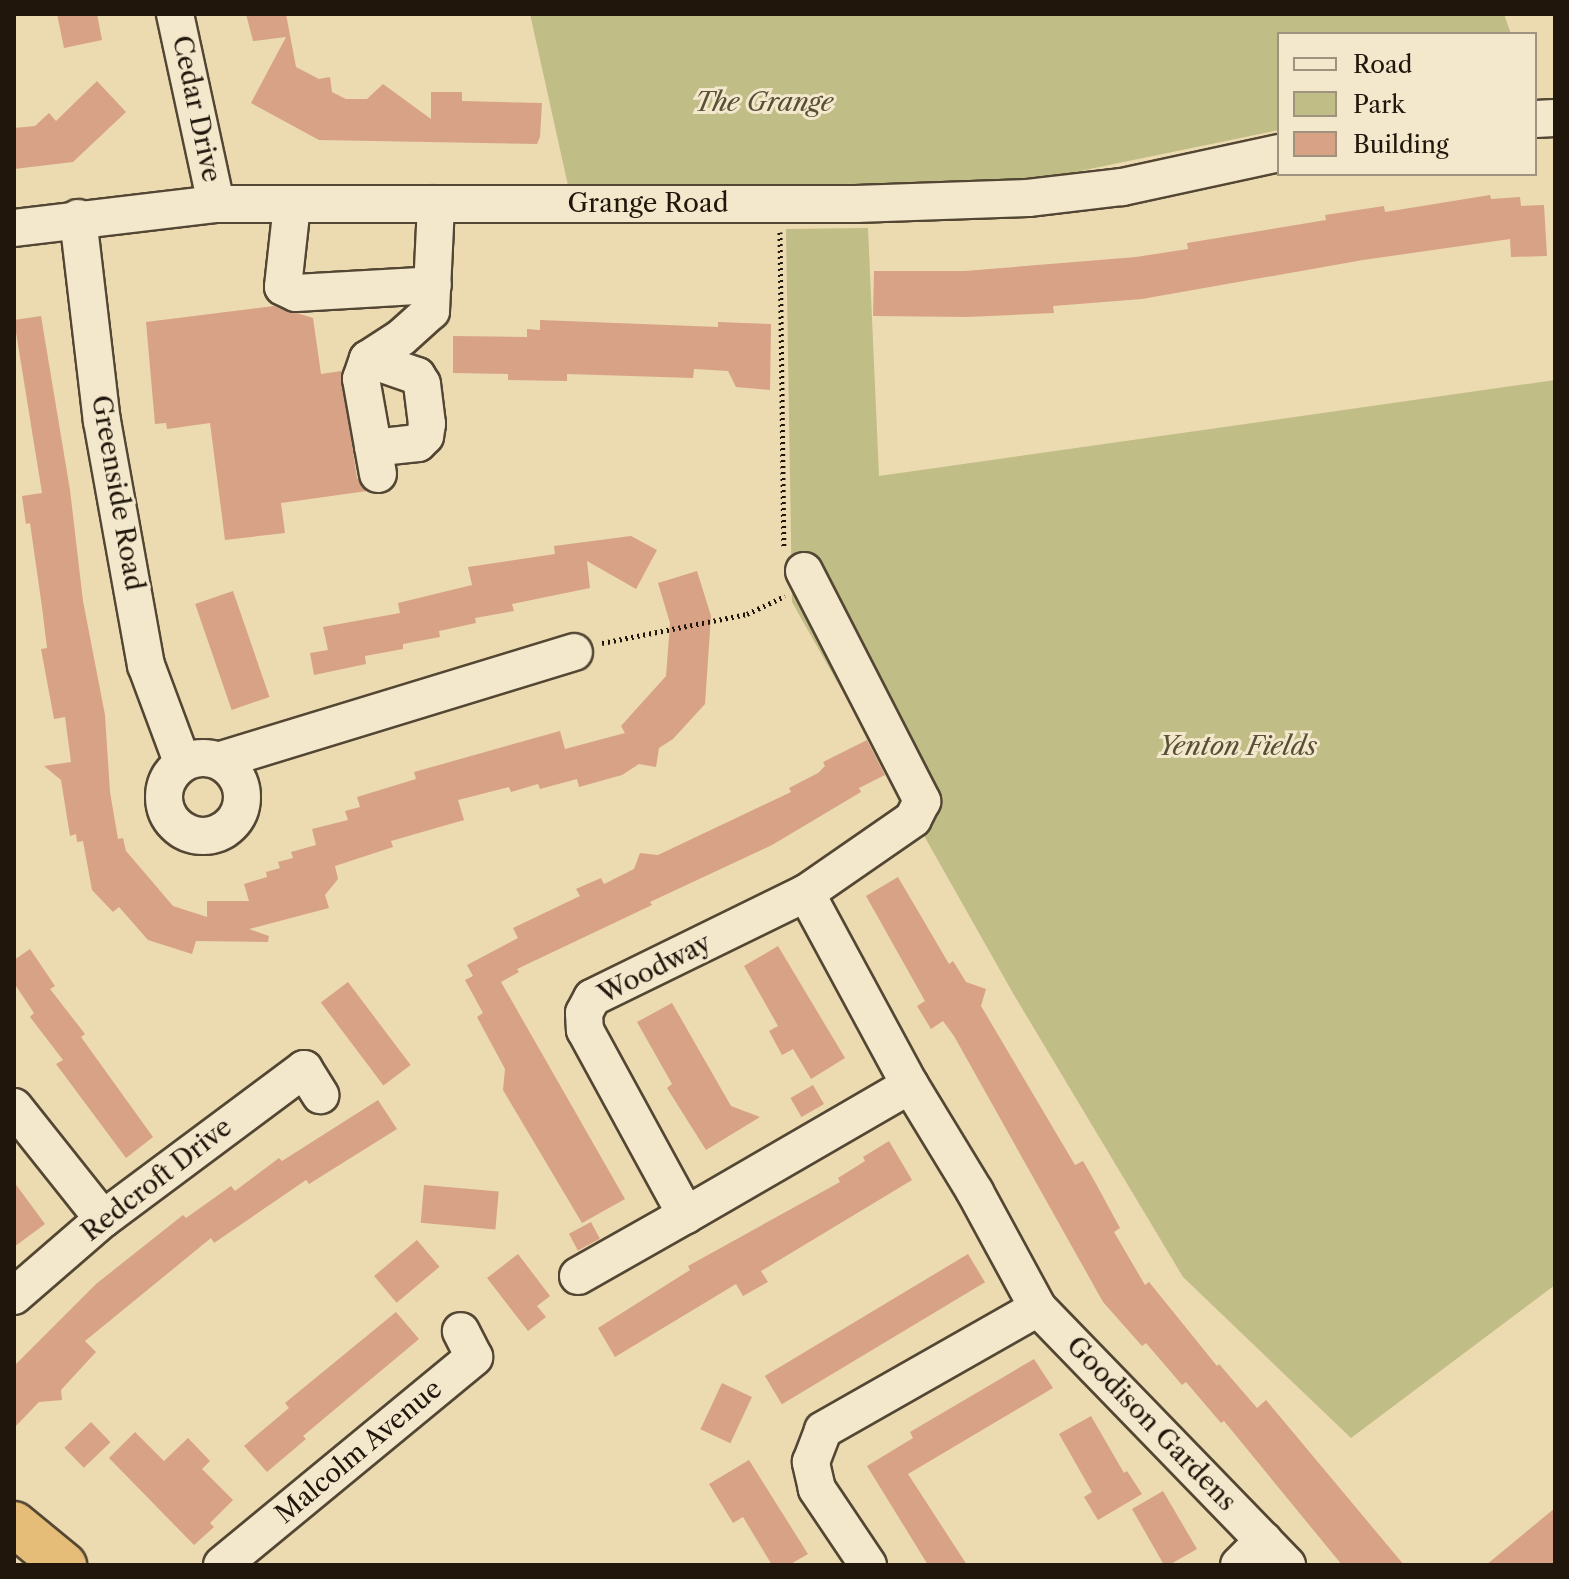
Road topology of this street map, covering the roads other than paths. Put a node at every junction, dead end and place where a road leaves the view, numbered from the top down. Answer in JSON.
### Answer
{"nodes":[{"id":1,"x":175,"y":14,"type":"edge"},
{"id":2,"x":1277,"y":153,"type":"edge"},
{"id":3,"x":216,"y":204,"type":"junction"},
{"id":4,"x":436,"y":204,"type":"junction"},
{"id":5,"x":292,"y":205,"type":"junction"},
{"id":6,"x":78,"y":218,"type":"junction"},
{"id":7,"x":14,"y":228,"type":"edge"},
{"id":8,"x":433,"y":285,"type":"junction"},
{"id":9,"x":368,"y":359,"type":"junction"},
{"id":10,"x":791,"y":567,"type":"road end"},
{"id":11,"x":574,"y":652,"type":"road end"},
{"id":12,"x":221,"y":760,"type":"junction"},
{"id":13,"x":182,"y":762,"type":"junction"},
{"id":14,"x":806,"y":893,"type":"junction"},
{"id":15,"x":305,"y":1070,"type":"dead end"},
{"id":16,"x":910,"y":1085,"type":"junction"},
{"id":17,"x":14,"y":1107,"type":"edge"},
{"id":18,"x":686,"y":1215,"type":"junction"},
{"id":19,"x":103,"y":1219,"type":"junction"},
{"id":20,"x":578,"y":1276,"type":"dead end"},
{"id":21,"x":14,"y":1296,"type":"edge"},
{"id":22,"x":1038,"y":1308,"type":"junction"},
{"id":23,"x":461,"y":1331,"type":"dead end"},
{"id":24,"x":14,"y":1524,"type":"edge"},
{"id":25,"x":1276,"y":1553,"type":"edge"},
{"id":26,"x":64,"y":1565,"type":"edge"},
{"id":27,"x":222,"y":1565,"type":"edge"},
{"id":28,"x":868,"y":1565,"type":"edge"},
{"id":29,"x":1239,"y":1565,"type":"edge"}],
"edges":[{"from":1,"to":3,"type":"street","name":"Cedar Drive"},
{"from":2,"to":4,"type":"street","name":"Grange Road"},
{"from":3,"to":5,"type":"street","name":"Grange Road"},
{"from":3,"to":6,"type":"street","name":"Grange Road"},
{"from":4,"to":5,"type":"street","name":"Grange Road"},
{"from":4,"to":8,"type":"street"},
{"from":5,"to":8,"type":"street"},
{"from":6,"to":7,"type":"street","name":"Grange Road"},
{"from":6,"to":13,"type":"street","name":"Greenside Road"},
{"from":8,"to":9,"type":"street"},
{"from":9,"to":9,"type":"street"},
{"from":10,"to":14,"type":"street","name":"Woodway"},
{"from":11,"to":12,"type":"street"},
{"from":12,"to":13,"type":"street"},
{"from":12,"to":13,"type":"street"},
{"from":14,"to":16,"type":"street"},
{"from":14,"to":18,"type":"street","name":"Woodway"},
{"from":15,"to":19,"type":"street","name":"Redcroft Drive"},
{"from":16,"to":18,"type":"street"},
{"from":16,"to":22,"type":"street","name":"Goodison Gardens"},
{"from":17,"to":19,"type":"street"},
{"from":18,"to":20,"type":"street"},
{"from":19,"to":21,"type":"street","name":"Redcroft Drive"},
{"from":22,"to":25,"type":"street","name":"Goodison Gardens"},
{"from":22,"to":28,"type":"street"},
{"from":23,"to":27,"type":"street","name":"Malcolm Avenue"},
{"from":24,"to":26,"type":"highway"},
{"from":25,"to":29,"type":"street","name":"Goodison Gardens"}]}
